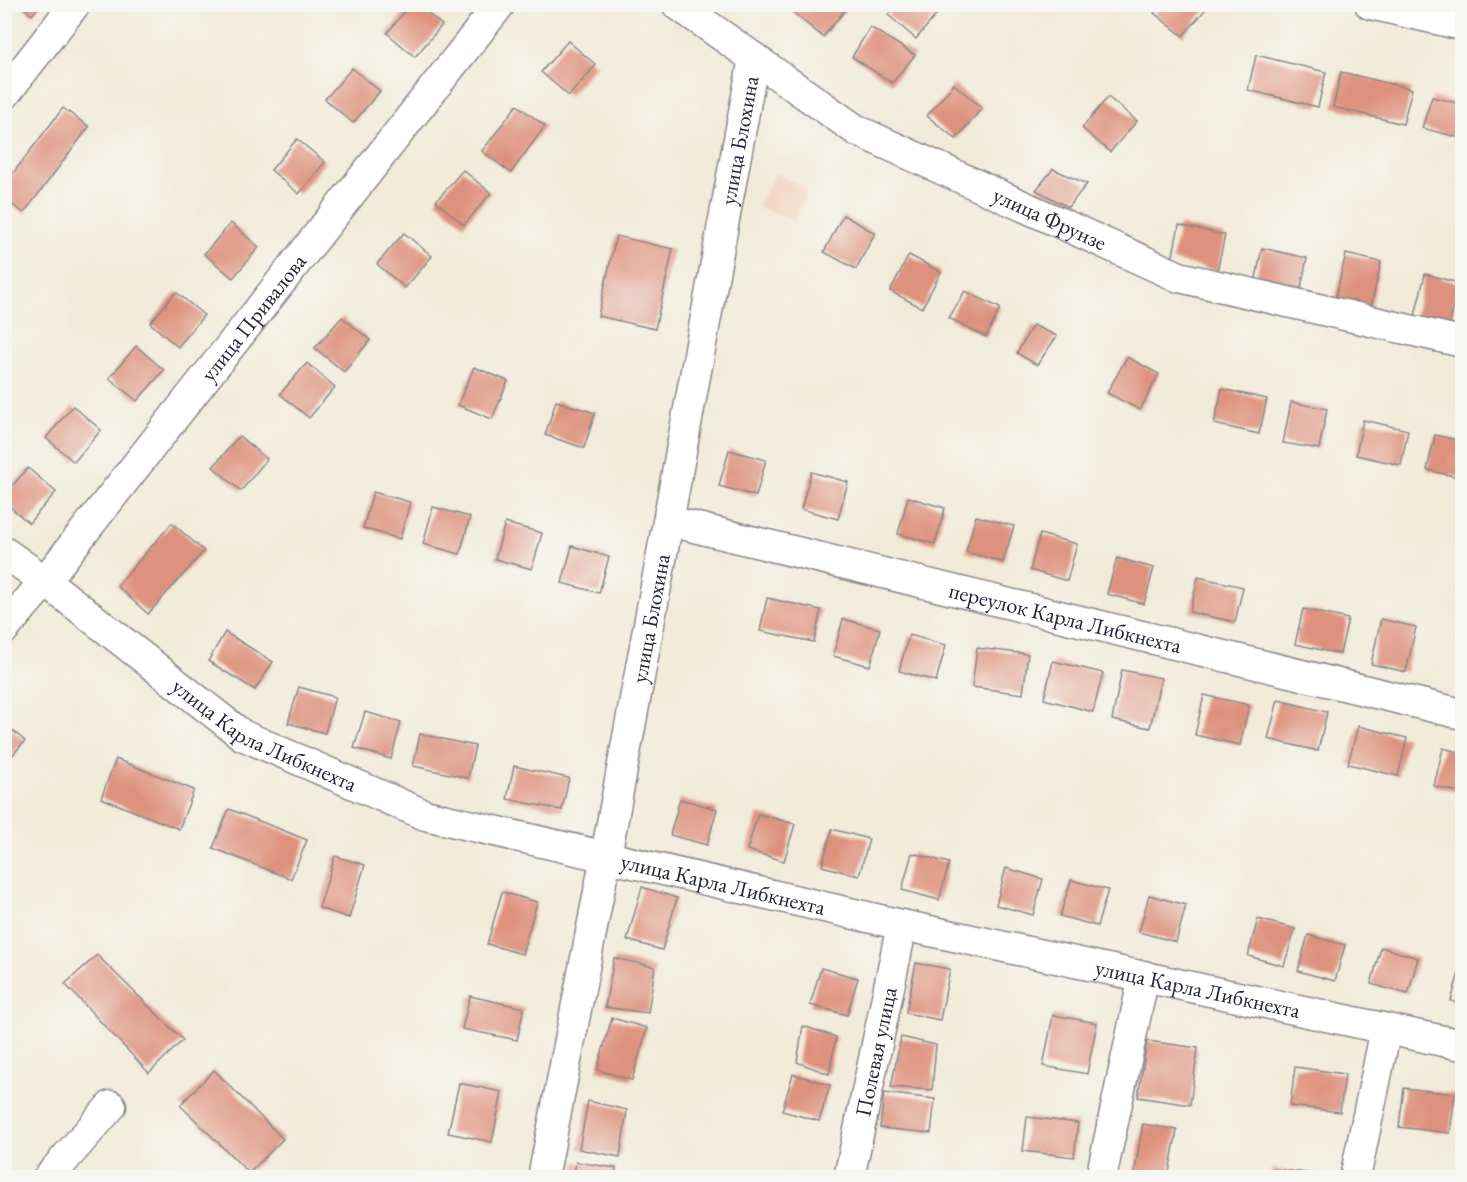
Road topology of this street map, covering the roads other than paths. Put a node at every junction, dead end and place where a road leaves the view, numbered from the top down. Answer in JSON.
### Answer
{"nodes":[{"id":1,"x":75,"y":4,"type":"edge"},
{"id":2,"x":500,"y":4,"type":"edge"},
{"id":3,"x":677,"y":4,"type":"edge"},
{"id":4,"x":1370,"y":4,"type":"edge"},
{"id":5,"x":1462,"y":25,"type":"edge"},
{"id":6,"x":754,"y":58,"type":"junction"},
{"id":7,"x":4,"y":95,"type":"edge"},
{"id":8,"x":1462,"y":342,"type":"edge"},
{"id":9,"x":669,"y":521,"type":"junction"},
{"id":10,"x":4,"y":552,"type":"edge"},
{"id":11,"x":45,"y":581,"type":"junction"},
{"id":12,"x":4,"y":628,"type":"edge"},
{"id":13,"x":1462,"y":714,"type":"edge"},
{"id":14,"x":606,"y":856,"type":"junction"},
{"id":15,"x":902,"y":925,"type":"junction"},
{"id":16,"x":1144,"y":976,"type":"junction"},
{"id":17,"x":1386,"y":1029,"type":"junction"},
{"id":18,"x":1462,"y":1044,"type":"edge"},
{"id":19,"x":111,"y":1106,"type":"dead end"},
{"id":20,"x":48,"y":1178,"type":"edge"},
{"id":21,"x":543,"y":1178,"type":"edge"},
{"id":22,"x":849,"y":1178,"type":"edge"},
{"id":23,"x":1101,"y":1178,"type":"edge"},
{"id":24,"x":1355,"y":1178,"type":"edge"}],
"edges":[{"from":1,"to":7,"type":"street"},
{"from":2,"to":11,"type":"street","name":"улица Привалова"},
{"from":3,"to":6,"type":"street","name":"улица Фрунзе"},
{"from":4,"to":5,"type":"street"},
{"from":6,"to":8,"type":"street","name":"улица Фрунзе"},
{"from":6,"to":9,"type":"street","name":"улица Блохина"},
{"from":9,"to":13,"type":"street","name":"переулок Карла Либкнехта"},
{"from":9,"to":14,"type":"street","name":"улица Блохина"},
{"from":10,"to":11,"type":"street","name":"улица Карла Либкнехта"},
{"from":11,"to":12,"type":"street","name":"улица Привалова"},
{"from":11,"to":14,"type":"street","name":"улица Карла Либкнехта"},
{"from":14,"to":15,"type":"street","name":"улица Карла Либкнехта"},
{"from":14,"to":21,"type":"street","name":"улица Блохина"},
{"from":15,"to":16,"type":"street","name":"улица Карла Либкнехта"},
{"from":15,"to":22,"type":"street","name":"Полевая улица"},
{"from":16,"to":17,"type":"street","name":"улица Карла Либкнехта"},
{"from":16,"to":23,"type":"street"},
{"from":17,"to":18,"type":"street","name":"улица Карла Либкнехта"},
{"from":17,"to":24,"type":"street"},
{"from":19,"to":20,"type":"street"}]}
